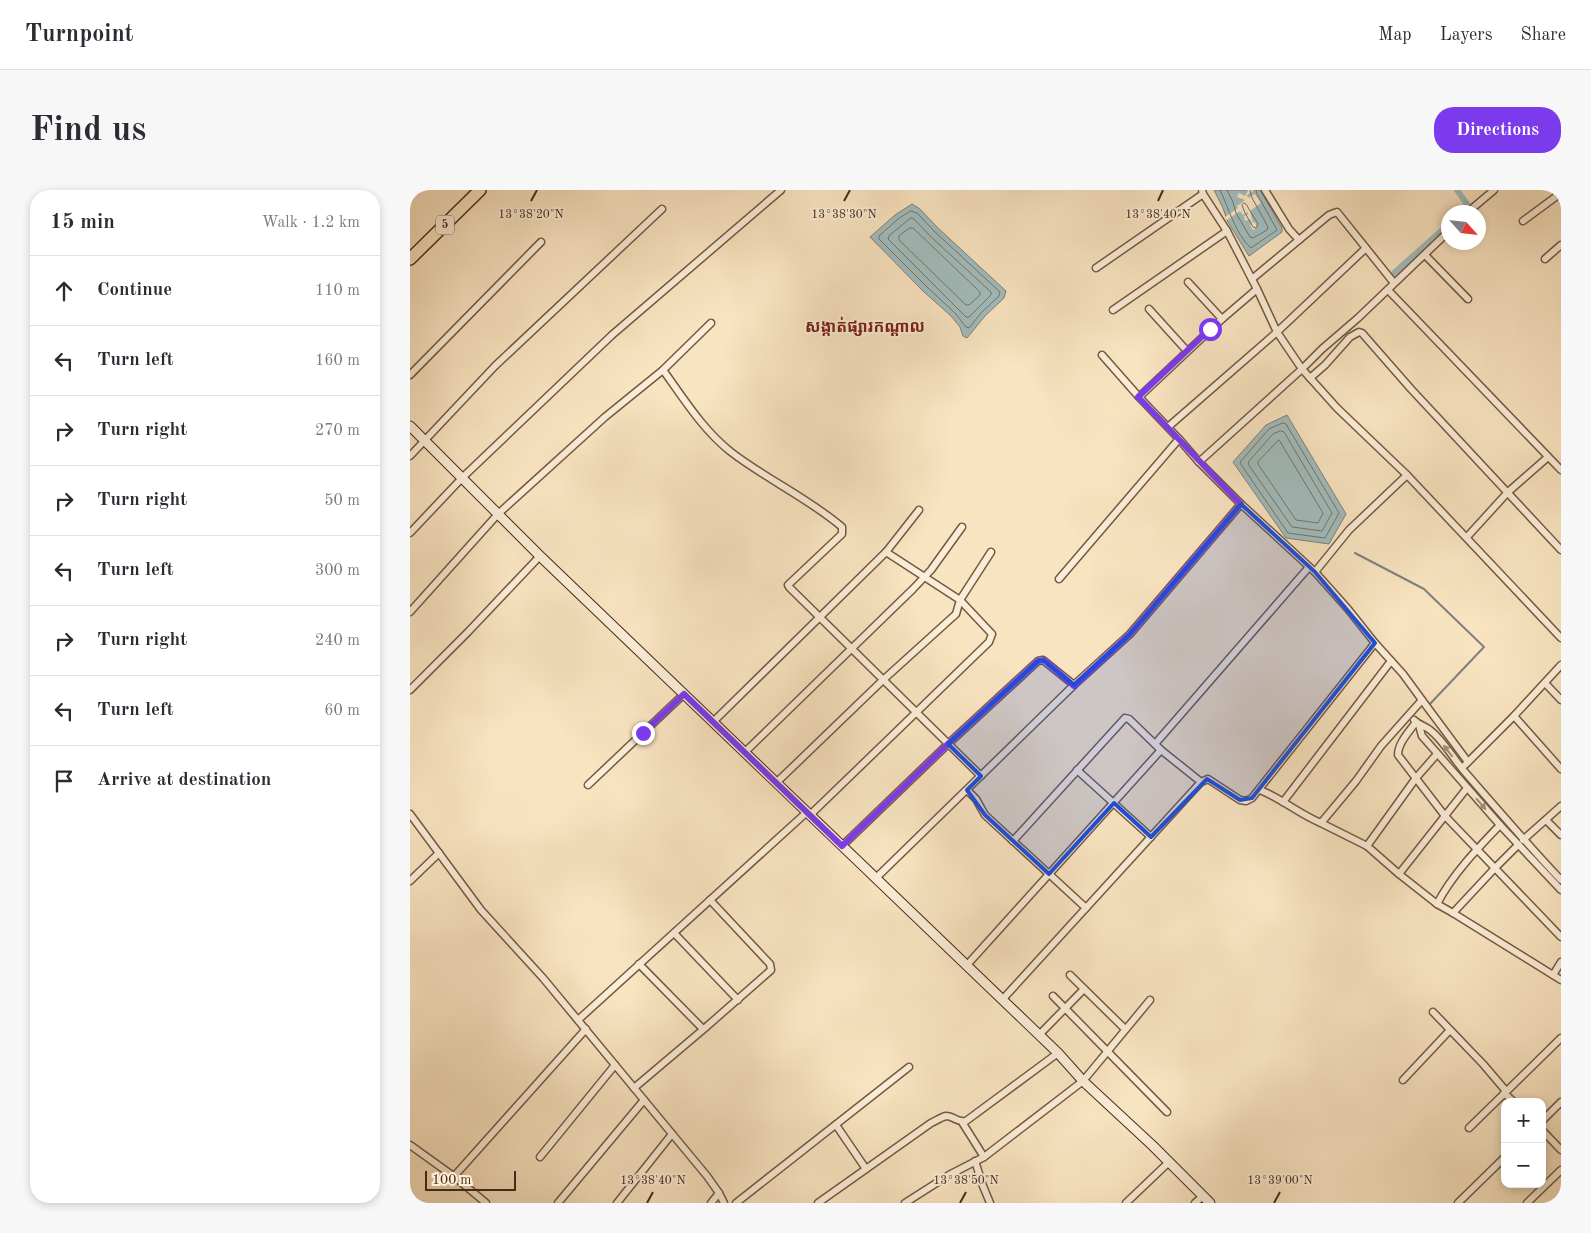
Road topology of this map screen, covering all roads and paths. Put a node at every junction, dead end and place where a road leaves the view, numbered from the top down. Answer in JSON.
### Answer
{"nodes":[{"id":1,"x":480,"y":190,"type":"edge"},
{"id":2,"x":781,"y":190,"type":"edge"},
{"id":3,"x":1265,"y":190,"type":"edge"},
{"id":4,"x":1494,"y":190,"type":"edge"},
{"id":5,"x":1202,"y":192,"type":"edge"},
{"id":6,"x":1561,"y":193,"type":"edge"},
{"id":7,"x":1476,"y":205,"type":"edge"},
{"id":8,"x":662,"y":209,"type":"dead end"},
{"id":9,"x":1523,"y":221,"type":"dead end"},
{"id":10,"x":1226,"y":231,"type":"junction"},
{"id":11,"x":1441,"y":239,"type":"edge"},
{"id":12,"x":1299,"y":240,"type":"junction"},
{"id":13,"x":541,"y":242,"type":"dead end"},
{"id":14,"x":1561,"y":245,"type":"edge"},
{"id":15,"x":1366,"y":248,"type":"junction"},
{"id":16,"x":1425,"y":255,"type":"junction"},
{"id":17,"x":410,"y":259,"type":"edge"},
{"id":18,"x":1545,"y":259,"type":"dead end"},
{"id":19,"x":1096,"y":268,"type":"dead end"},
{"id":20,"x":1252,"y":279,"type":"junction"},
{"id":21,"x":1188,"y":282,"type":"dead end"},
{"id":22,"x":1394,"y":283,"type":"junction"},
{"id":23,"x":1257,"y":289,"type":"junction"},
{"id":24,"x":1388,"y":290,"type":"junction"},
{"id":25,"x":1468,"y":299,"type":"dead end"},
{"id":26,"x":1149,"y":309,"type":"dead end"},
{"id":27,"x":1114,"y":310,"type":"dead end"},
{"id":28,"x":1222,"y":318,"type":"junction"},
{"id":29,"x":711,"y":323,"type":"dead end"},
{"id":30,"x":1277,"y":332,"type":"junction"},
{"id":31,"x":1187,"y":350,"type":"junction"},
{"id":32,"x":1102,"y":354,"type":"dead end"},
{"id":33,"x":663,"y":370,"type":"junction"},
{"id":34,"x":1302,"y":370,"type":"junction"},
{"id":35,"x":410,"y":375,"type":"edge"},
{"id":36,"x":1310,"y":378,"type":"junction"},
{"id":37,"x":1138,"y":397,"type":"junction"},
{"id":38,"x":410,"y":426,"type":"edge"},
{"id":39,"x":1168,"y":427,"type":"junction"},
{"id":40,"x":1179,"y":438,"type":"junction"},
{"id":41,"x":424,"y":440,"type":"junction"},
{"id":42,"x":410,"y":456,"type":"edge"},
{"id":43,"x":1548,"y":457,"type":"junction"},
{"id":44,"x":1199,"y":462,"type":"junction"},
{"id":45,"x":1561,"y":470,"type":"edge"},
{"id":46,"x":1407,"y":475,"type":"junction"},
{"id":47,"x":462,"y":478,"type":"junction"},
{"id":48,"x":1508,"y":492,"type":"junction"},
{"id":49,"x":1241,"y":504,"type":"junction"},
{"id":50,"x":919,"y":510,"type":"dead end"},
{"id":51,"x":498,"y":514,"type":"junction"},
{"id":52,"x":962,"y":526,"type":"dead end"},
{"id":53,"x":410,"y":533,"type":"edge"},
{"id":54,"x":1466,"y":538,"type":"junction"},
{"id":55,"x":1561,"y":550,"type":"edge"},
{"id":56,"x":886,"y":552,"type":"junction"},
{"id":57,"x":991,"y":552,"type":"dead end"},
{"id":58,"x":540,"y":556,"type":"junction"},
{"id":59,"x":1309,"y":567,"type":"junction"},
{"id":60,"x":1315,"y":572,"type":"junction"},
{"id":61,"x":925,"y":577,"type":"junction"},
{"id":62,"x":1059,"y":580,"type":"dead end"},
{"id":63,"x":960,"y":600,"type":"junction"},
{"id":64,"x":410,"y":612,"type":"edge"},
{"id":65,"x":819,"y":617,"type":"junction"},
{"id":66,"x":1561,"y":638,"type":"edge"},
{"id":67,"x":1375,"y":644,"type":"junction"},
{"id":68,"x":851,"y":649,"type":"junction"},
{"id":69,"x":1391,"y":661,"type":"junction"},
{"id":70,"x":1561,"y":665,"type":"edge"},
{"id":71,"x":883,"y":680,"type":"junction"},
{"id":72,"x":1545,"y":683,"type":"junction"},
{"id":73,"x":1074,"y":686,"type":"junction"},
{"id":74,"x":410,"y":690,"type":"edge"},
{"id":75,"x":684,"y":694,"type":"junction"},
{"id":76,"x":1422,"y":700,"type":"junction"},
{"id":77,"x":1561,"y":700,"type":"edge"},
{"id":78,"x":916,"y":712,"type":"junction"},
{"id":79,"x":1409,"y":716,"type":"junction"},
{"id":80,"x":1514,"y":716,"type":"junction"},
{"id":81,"x":713,"y":722,"type":"junction"},
{"id":82,"x":1417,"y":723,"type":"junction"},
{"id":83,"x":948,"y":744,"type":"junction"},
{"id":84,"x":1155,"y":744,"type":"junction"},
{"id":85,"x":1162,"y":750,"type":"junction"},
{"id":86,"x":745,"y":752,"type":"junction"},
{"id":87,"x":1437,"y":754,"type":"junction"},
{"id":88,"x":1468,"y":762,"type":"junction"},
{"id":89,"x":1462,"y":769,"type":"junction"},
{"id":90,"x":1561,"y":769,"type":"edge"},
{"id":91,"x":1077,"y":770,"type":"junction"},
{"id":92,"x":981,"y":776,"type":"junction"},
{"id":93,"x":1416,"y":778,"type":"junction"},
{"id":94,"x":1201,"y":782,"type":"junction"},
{"id":95,"x":776,"y":783,"type":"junction"},
{"id":96,"x":588,"y":785,"type":"dead end"},
{"id":97,"x":1467,"y":788,"type":"junction"},
{"id":98,"x":967,"y":790,"type":"junction"},
{"id":99,"x":1260,"y":790,"type":"junction"},
{"id":100,"x":1283,"y":802,"type":"junction"},
{"id":101,"x":1114,"y":803,"type":"junction"},
{"id":102,"x":1561,"y":806,"type":"edge"},
{"id":103,"x":410,"y":814,"type":"edge"},
{"id":104,"x":808,"y":814,"type":"junction"},
{"id":105,"x":1446,"y":816,"type":"junction"},
{"id":106,"x":1546,"y":820,"type":"junction"},
{"id":107,"x":1321,"y":823,"type":"junction"},
{"id":108,"x":1500,"y":825,"type":"junction"},
{"id":109,"x":1561,"y":836,"type":"edge"},
{"id":110,"x":1151,"y":837,"type":"junction"},
{"id":111,"x":1014,"y":841,"type":"junction"},
{"id":112,"x":1521,"y":843,"type":"junction"},
{"id":113,"x":842,"y":846,"type":"junction"},
{"id":114,"x":1367,"y":846,"type":"junction"},
{"id":115,"x":1477,"y":849,"type":"junction"},
{"id":116,"x":439,"y":854,"type":"junction"},
{"id":117,"x":1495,"y":868,"type":"junction"},
{"id":118,"x":1050,"y":874,"type":"junction"},
{"id":119,"x":1399,"y":874,"type":"junction"},
{"id":120,"x":876,"y":878,"type":"junction"},
{"id":121,"x":1561,"y":880,"type":"edge"},
{"id":122,"x":410,"y":881,"type":"edge"},
{"id":123,"x":1561,"y":890,"type":"edge"},
{"id":124,"x":710,"y":900,"type":"junction"},
{"id":125,"x":1437,"y":904,"type":"junction"},
{"id":126,"x":1086,"y":908,"type":"junction"},
{"id":127,"x":1453,"y":913,"type":"junction"},
{"id":128,"x":674,"y":933,"type":"junction"},
{"id":129,"x":1561,"y":937,"type":"edge"},
{"id":130,"x":1561,"y":962,"type":"edge"},
{"id":131,"x":639,"y":964,"type":"junction"},
{"id":132,"x":966,"y":966,"type":"junction"},
{"id":133,"x":1070,"y":975,"type":"dead end"},
{"id":134,"x":1553,"y":975,"type":"junction"},
{"id":135,"x":1561,"y":980,"type":"edge"},
{"id":136,"x":1084,"y":989,"type":"junction"},
{"id":137,"x":1053,"y":996,"type":"dead end"},
{"id":138,"x":738,"y":1000,"type":"junction"},
{"id":139,"x":1002,"y":1000,"type":"junction"},
{"id":140,"x":1150,"y":1000,"type":"dead end"},
{"id":141,"x":1065,"y":1008,"type":"junction"},
{"id":142,"x":1433,"y":1012,"type":"dead end"},
{"id":143,"x":578,"y":1020,"type":"junction"},
{"id":144,"x":586,"y":1029,"type":"junction"},
{"id":145,"x":703,"y":1029,"type":"junction"},
{"id":146,"x":1125,"y":1029,"type":"junction"},
{"id":147,"x":1450,"y":1030,"type":"junction"},
{"id":148,"x":1039,"y":1036,"type":"junction"},
{"id":149,"x":1561,"y":1038,"type":"edge"},
{"id":150,"x":1107,"y":1050,"type":"junction"},
{"id":151,"x":1058,"y":1053,"type":"junction"},
{"id":152,"x":615,"y":1065,"type":"junction"},
{"id":153,"x":909,"y":1067,"type":"dead end"},
{"id":154,"x":1403,"y":1080,"type":"dead end"},
{"id":155,"x":1083,"y":1081,"type":"junction"},
{"id":156,"x":634,"y":1088,"type":"junction"},
{"id":157,"x":1505,"y":1092,"type":"junction"},
{"id":158,"x":1510,"y":1098,"type":"edge"},
{"id":159,"x":644,"y":1100,"type":"junction"},
{"id":160,"x":1561,"y":1102,"type":"edge"},
{"id":161,"x":1167,"y":1112,"type":"dead end"},
{"id":162,"x":1546,"y":1117,"type":"edge"},
{"id":163,"x":962,"y":1122,"type":"junction"},
{"id":164,"x":836,"y":1125,"type":"junction"},
{"id":165,"x":1469,"y":1128,"type":"dead end"},
{"id":166,"x":672,"y":1134,"type":"junction"},
{"id":167,"x":1546,"y":1134,"type":"edge"},
{"id":168,"x":410,"y":1145,"type":"edge"},
{"id":169,"x":1561,"y":1150,"type":"edge"},
{"id":170,"x":540,"y":1157,"type":"dead end"},
{"id":171,"x":984,"y":1157,"type":"junction"},
{"id":172,"x":1501,"y":1161,"type":"edge"},
{"id":173,"x":975,"y":1162,"type":"junction"},
{"id":174,"x":1169,"y":1162,"type":"junction"},
{"id":175,"x":866,"y":1169,"type":"junction"},
{"id":176,"x":1561,"y":1170,"type":"edge"},
{"id":177,"x":456,"y":1178,"type":"junction"},
{"id":178,"x":719,"y":1193,"type":"junction"},
{"id":179,"x":1203,"y":1196,"type":"junction"},
{"id":180,"x":486,"y":1203,"type":"edge"},
{"id":181,"x":558,"y":1203,"type":"edge"},
{"id":182,"x":616,"y":1203,"type":"edge"},
{"id":183,"x":711,"y":1203,"type":"edge"},
{"id":184,"x":724,"y":1203,"type":"edge"},
{"id":185,"x":736,"y":1203,"type":"edge"},
{"id":186,"x":818,"y":1203,"type":"edge"},
{"id":187,"x":905,"y":1203,"type":"edge"},
{"id":188,"x":990,"y":1203,"type":"edge"},
{"id":189,"x":1126,"y":1203,"type":"edge"},
{"id":190,"x":1195,"y":1203,"type":"edge"},
{"id":191,"x":1210,"y":1203,"type":"edge"},
{"id":192,"x":1458,"y":1203,"type":"edge"},
{"id":193,"x":1527,"y":1203,"type":"edge"}],
"edges":[{"from":1,"to":17,"type":"highway","number":"5"},
{"from":2,"to":47,"type":"street"},
{"from":3,"to":12,"type":"street"},
{"from":4,"to":7,"type":"street"},
{"from":5,"to":10,"type":"street"},
{"from":5,"to":19,"type":"street"},
{"from":6,"to":9,"type":"street"},
{"from":8,"to":41,"type":"street"},
{"from":10,"to":20,"type":"street"},
{"from":10,"to":27,"type":"street"},
{"from":11,"to":16,"type":"street"},
{"from":12,"to":15,"type":"street"},
{"from":12,"to":20,"type":"street"},
{"from":13,"to":35,"type":"street"},
{"from":14,"to":18,"type":"street"},
{"from":15,"to":22,"type":"street"},
{"from":15,"to":30,"type":"street"},
{"from":16,"to":22,"type":"street"},
{"from":16,"to":25,"type":"street"},
{"from":20,"to":23,"type":"street"},
{"from":21,"to":28,"type":"street"},
{"from":22,"to":24,"type":"street"},
{"from":23,"to":28,"type":"street"},
{"from":23,"to":30,"type":"street"},
{"from":24,"to":34,"type":"street"},
{"from":24,"to":43,"type":"street"},
{"from":26,"to":31,"type":"street"},
{"from":28,"to":31,"type":"street"},
{"from":29,"to":33,"type":"street"},
{"from":30,"to":34,"type":"street"},
{"from":30,"to":39,"type":"street"},
{"from":31,"to":37,"type":"street"},
{"from":32,"to":37,"type":"street"},
{"from":33,"to":51,"type":"street"},
{"from":33,"to":65,"type":"street"},
{"from":34,"to":36,"type":"street"},
{"from":34,"to":44,"type":"street"},
{"from":36,"to":46,"type":"street"},
{"from":36,"to":48,"type":"street"},
{"from":37,"to":39,"type":"street"},
{"from":38,"to":41,"type":"street"},
{"from":39,"to":40,"type":"street"},
{"from":40,"to":44,"type":"street"},
{"from":40,"to":62,"type":"street"},
{"from":41,"to":42,"type":"street"},
{"from":41,"to":47,"type":"street"},
{"from":43,"to":45,"type":"street"},
{"from":43,"to":48,"type":"street"},
{"from":44,"to":49,"type":"street"},
{"from":46,"to":54,"type":"street"},
{"from":46,"to":60,"type":"street"},
{"from":47,"to":51,"type":"street"},
{"from":47,"to":53,"type":"street"},
{"from":48,"to":54,"type":"street"},
{"from":48,"to":55,"type":"street"},
{"from":49,"to":59,"type":"street"},
{"from":49,"to":73,"type":"street"},
{"from":50,"to":56,"type":"street"},
{"from":51,"to":58,"type":"street"},
{"from":51,"to":64,"type":"street"},
{"from":52,"to":61,"type":"street"},
{"from":54,"to":66,"type":"street"},
{"from":56,"to":61,"type":"street"},
{"from":56,"to":65,"type":"street"},
{"from":57,"to":63,"type":"street"},
{"from":58,"to":74,"type":"street"},
{"from":58,"to":75,"type":"street"},
{"from":59,"to":60,"type":"street"},
{"from":59,"to":84,"type":"street"},
{"from":60,"to":67,"type":"street"},
{"from":61,"to":63,"type":"street"},
{"from":61,"to":68,"type":"street"},
{"from":63,"to":71,"type":"street"},
{"from":63,"to":78,"type":"street"},
{"from":65,"to":68,"type":"street"},
{"from":65,"to":81,"type":"street"},
{"from":67,"to":69,"type":"street"},
{"from":67,"to":99,"type":"street"},
{"from":68,"to":71,"type":"street"},
{"from":68,"to":86,"type":"street"},
{"from":69,"to":76,"type":"street"},
{"from":69,"to":100,"type":"street"},
{"from":70,"to":72,"type":"street"},
{"from":71,"to":78,"type":"street"},
{"from":71,"to":95,"type":"street"},
{"from":72,"to":77,"type":"street"},
{"from":72,"to":80,"type":"street"},
{"from":73,"to":83,"type":"street"},
{"from":73,"to":92,"type":"street"},
{"from":75,"to":81,"type":"street"},
{"from":75,"to":96,"type":"street"},
{"from":76,"to":79,"type":"street"},
{"from":76,"to":88,"type":"street"},
{"from":78,"to":83,"type":"street"},
{"from":78,"to":104,"type":"street"},
{"from":79,"to":82,"type":"street"},
{"from":79,"to":107,"type":"street"},
{"from":80,"to":88,"type":"street"},
{"from":80,"to":90,"type":"street"},
{"from":81,"to":86,"type":"street"},
{"from":82,"to":87,"type":"street"},
{"from":89,"to":82,"type":"street","one_way":true},
{"from":82,"to":93,"type":"street"},
{"from":83,"to":92,"type":"street"},
{"from":83,"to":113,"type":"street"},
{"from":84,"to":85,"type":"street"},
{"from":84,"to":91,"type":"street"},
{"from":85,"to":94,"type":"street"},
{"from":85,"to":101,"type":"street"},
{"from":86,"to":95,"type":"street"},
{"from":87,"to":93,"type":"street"},
{"from":87,"to":97,"type":"street"},
{"from":88,"to":89,"type":"street"},
{"from":89,"to":112,"type":"street"},
{"from":91,"to":101,"type":"street"},
{"from":91,"to":111,"type":"street"},
{"from":92,"to":98,"type":"street"},
{"from":93,"to":105,"type":"street"},
{"from":93,"to":114,"type":"street"},
{"from":94,"to":99,"type":"street"},
{"from":94,"to":110,"type":"street"},
{"from":95,"to":104,"type":"street"},
{"from":97,"to":105,"type":"street"},
{"from":97,"to":108,"type":"street","one_way":true},
{"from":98,"to":111,"type":"street"},
{"from":98,"to":120,"type":"street"},
{"from":99,"to":100,"type":"street"},
{"from":100,"to":107,"type":"street"},
{"from":101,"to":110,"type":"street"},
{"from":101,"to":118,"type":"street"},
{"from":102,"to":106,"type":"street"},
{"from":103,"to":116,"type":"street"},
{"from":104,"to":113,"type":"street"},
{"from":104,"to":124,"type":"street"},
{"from":105,"to":115,"type":"street"},
{"from":105,"to":119,"type":"street"},
{"from":106,"to":109,"type":"street"},
{"from":106,"to":112,"type":"street"},
{"from":107,"to":114,"type":"street"},
{"from":108,"to":112,"type":"street"},
{"from":108,"to":115,"type":"street"},
{"from":110,"to":126,"type":"street"},
{"from":111,"to":118,"type":"street"},
{"from":112,"to":117,"type":"street"},
{"from":112,"to":121,"type":"street"},
{"from":112,"to":123,"type":"street"},
{"from":113,"to":120,"type":"street"},
{"from":114,"to":119,"type":"street"},
{"from":115,"to":117,"type":"street"},
{"from":115,"to":125,"type":"street"},
{"from":116,"to":122,"type":"street"},
{"from":116,"to":143,"type":"street"},
{"from":117,"to":127,"type":"street"},
{"from":117,"to":129,"type":"street"},
{"from":118,"to":126,"type":"street"},
{"from":118,"to":132,"type":"street"},
{"from":119,"to":125,"type":"street"},
{"from":120,"to":132,"type":"street"},
{"from":124,"to":128,"type":"street"},
{"from":124,"to":138,"type":"street"},
{"from":125,"to":127,"type":"street"},
{"from":126,"to":139,"type":"street"},
{"from":127,"to":134,"type":"street"},
{"from":128,"to":131,"type":"street"},
{"from":128,"to":138,"type":"street"},
{"from":130,"to":134,"type":"street"},
{"from":131,"to":143,"type":"street"},
{"from":131,"to":145,"type":"street"},
{"from":132,"to":139,"type":"street"},
{"from":133,"to":136,"type":"street"},
{"from":134,"to":135,"type":"street"},
{"from":136,"to":141,"type":"street"},
{"from":136,"to":146,"type":"street"},
{"from":137,"to":141,"type":"street"},
{"from":138,"to":145,"type":"street"},
{"from":139,"to":148,"type":"street"},
{"from":140,"to":146,"type":"street"},
{"from":141,"to":148,"type":"street"},
{"from":141,"to":150,"type":"street"},
{"from":142,"to":147,"type":"street"},
{"from":143,"to":144,"type":"street"},
{"from":144,"to":152,"type":"street"},
{"from":144,"to":177,"type":"street"},
{"from":145,"to":156,"type":"street"},
{"from":146,"to":150,"type":"street"},
{"from":147,"to":154,"type":"street"},
{"from":147,"to":157,"type":"street"},
{"from":148,"to":151,"type":"street"},
{"from":149,"to":157,"type":"street"},
{"from":150,"to":155,"type":"street"},
{"from":150,"to":161,"type":"street"},
{"from":151,"to":155,"type":"street"},
{"from":151,"to":163,"type":"street"},
{"from":152,"to":156,"type":"street"},
{"from":152,"to":170,"type":"street"},
{"from":153,"to":164,"type":"street"},
{"from":155,"to":171,"type":"street"},
{"from":155,"to":174,"type":"street"},
{"from":156,"to":159,"type":"street"},
{"from":157,"to":158,"type":"street"},
{"from":157,"to":165,"type":"street"},
{"from":159,"to":166,"type":"street"},
{"from":159,"to":181,"type":"street"},
{"from":160,"to":162,"type":"street"},
{"from":163,"to":171,"type":"street"},
{"from":163,"to":175,"type":"street"},
{"from":164,"to":175,"type":"street"},
{"from":164,"to":185,"type":"street"},
{"from":166,"to":178,"type":"street"},
{"from":166,"to":182,"type":"street"},
{"from":167,"to":169,"type":"street"},
{"from":168,"to":177,"type":"street"},
{"from":171,"to":173,"type":"street"},
{"from":172,"to":192,"type":"street"},
{"from":173,"to":187,"type":"street"},
{"from":173,"to":188,"type":"street"},
{"from":174,"to":179,"type":"street"},
{"from":174,"to":189,"type":"street"},
{"from":175,"to":186,"type":"street"},
{"from":176,"to":193,"type":"street"},
{"from":177,"to":180,"type":"street"},
{"from":178,"to":183,"type":"street"},
{"from":178,"to":184,"type":"street"},
{"from":179,"to":190,"type":"street"},
{"from":179,"to":191,"type":"street"}]}
